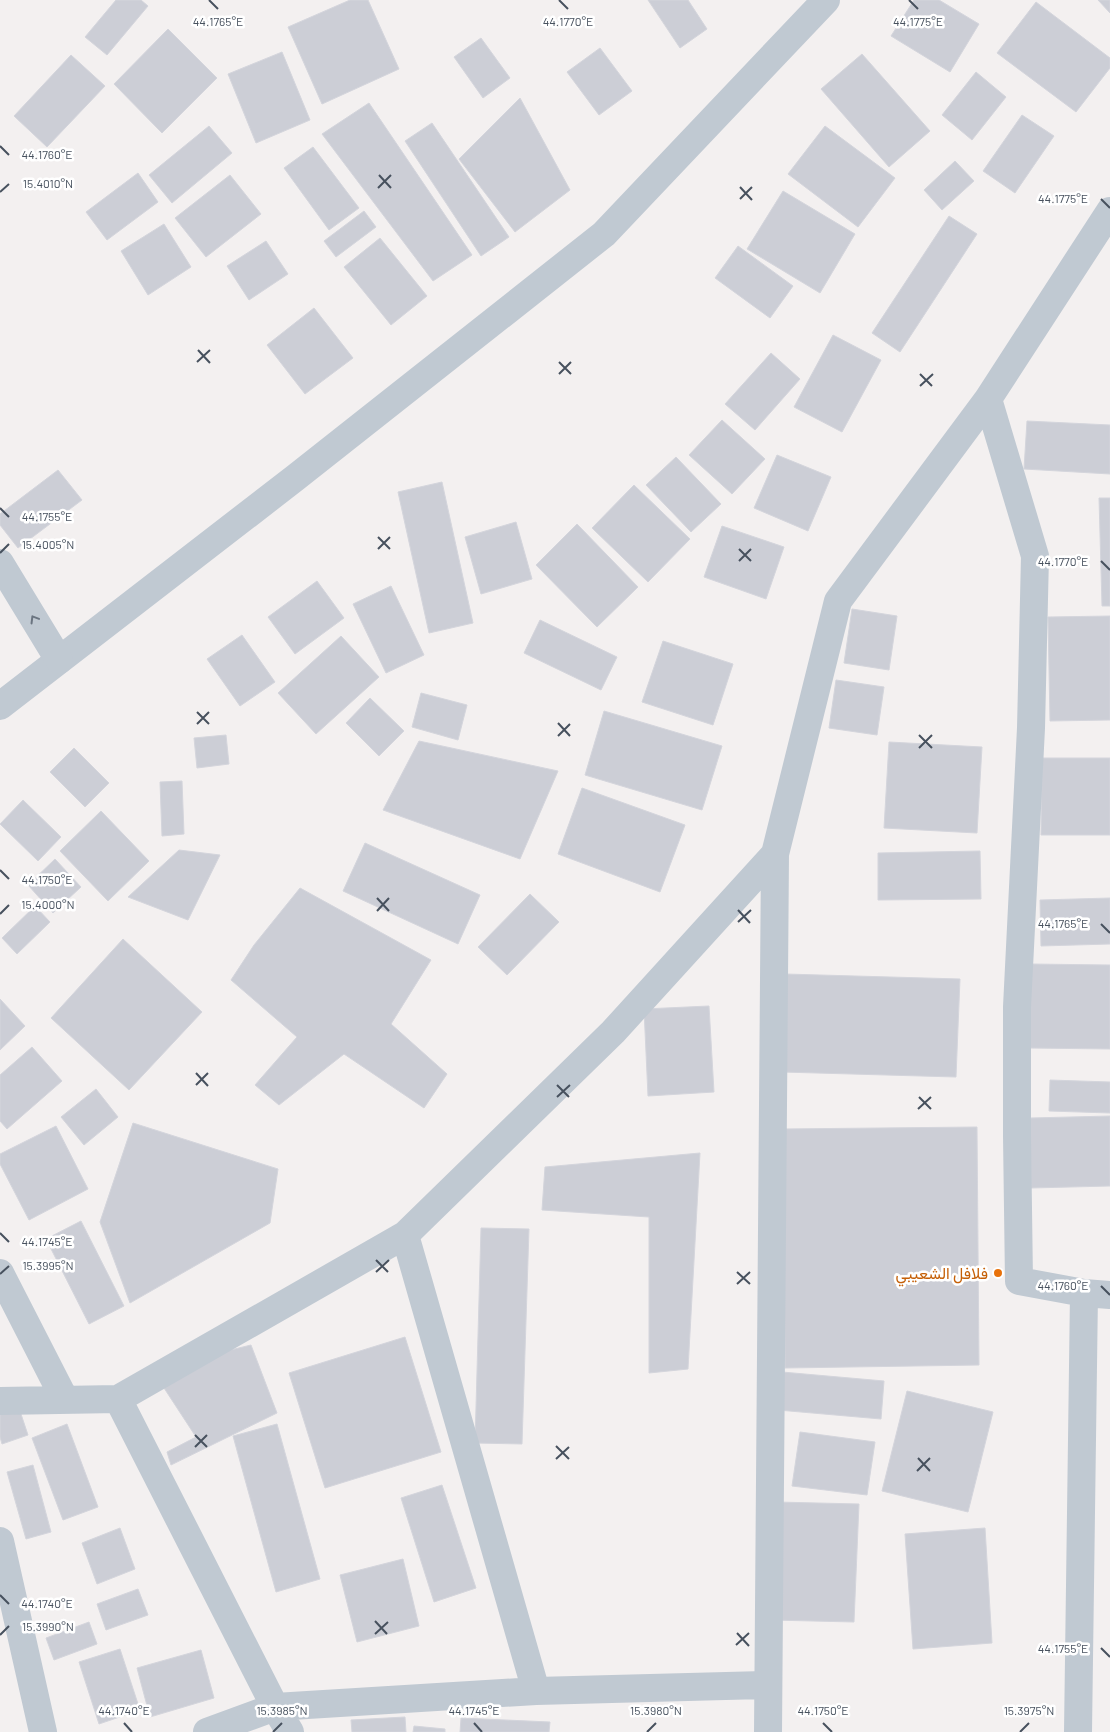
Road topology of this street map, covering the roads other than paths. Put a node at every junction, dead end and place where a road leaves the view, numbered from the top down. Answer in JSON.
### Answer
{"nodes":[{"id":1,"x":826,"y":0,"type":"edge"},
{"id":2,"x":1110,"y":211,"type":"edge"},
{"id":3,"x":988,"y":399,"type":"junction"},
{"id":4,"x":0,"y":563,"type":"edge"},
{"id":5,"x":59,"y":660,"type":"junction"},
{"id":6,"x":0,"y":706,"type":"edge"},
{"id":7,"x":775,"y":854,"type":"junction"},
{"id":8,"x":405,"y":1235,"type":"junction"},
{"id":9,"x":0,"y":1273,"type":"edge"},
{"id":10,"x":1097,"y":1294,"type":"edge"},
{"id":11,"x":118,"y":1399,"type":"junction"},
{"id":12,"x":65,"y":1400,"type":"junction"},
{"id":13,"x":0,"y":1401,"type":"edge"},
{"id":14,"x":0,"y":1540,"type":"edge"},
{"id":15,"x":768,"y":1685,"type":"junction"},
{"id":16,"x":536,"y":1691,"type":"junction"},
{"id":17,"x":275,"y":1706,"type":"junction"},
{"id":18,"x":43,"y":1732,"type":"edge"},
{"id":19,"x":207,"y":1732,"type":"edge"},
{"id":20,"x":290,"y":1732,"type":"edge"},
{"id":21,"x":768,"y":1732,"type":"edge"},
{"id":22,"x":1078,"y":1732,"type":"edge"}],
"edges":[{"from":1,"to":5,"type":"street"},
{"from":2,"to":3,"type":"street"},
{"from":3,"to":7,"type":"street"},
{"from":3,"to":10,"type":"street"},
{"from":5,"to":4,"type":"street","one_way":true},
{"from":5,"to":6,"type":"street"},
{"from":7,"to":8,"type":"street"},
{"from":7,"to":15,"type":"street"},
{"from":8,"to":11,"type":"street"},
{"from":8,"to":16,"type":"street"},
{"from":9,"to":12,"type":"street"},
{"from":10,"to":22,"type":"street"},
{"from":11,"to":12,"type":"street"},
{"from":11,"to":17,"type":"street"},
{"from":12,"to":13,"type":"street"},
{"from":14,"to":18,"type":"street"},
{"from":15,"to":16,"type":"street"},
{"from":15,"to":21,"type":"street"},
{"from":16,"to":17,"type":"street"},
{"from":17,"to":19,"type":"street"},
{"from":17,"to":20,"type":"street"}]}
